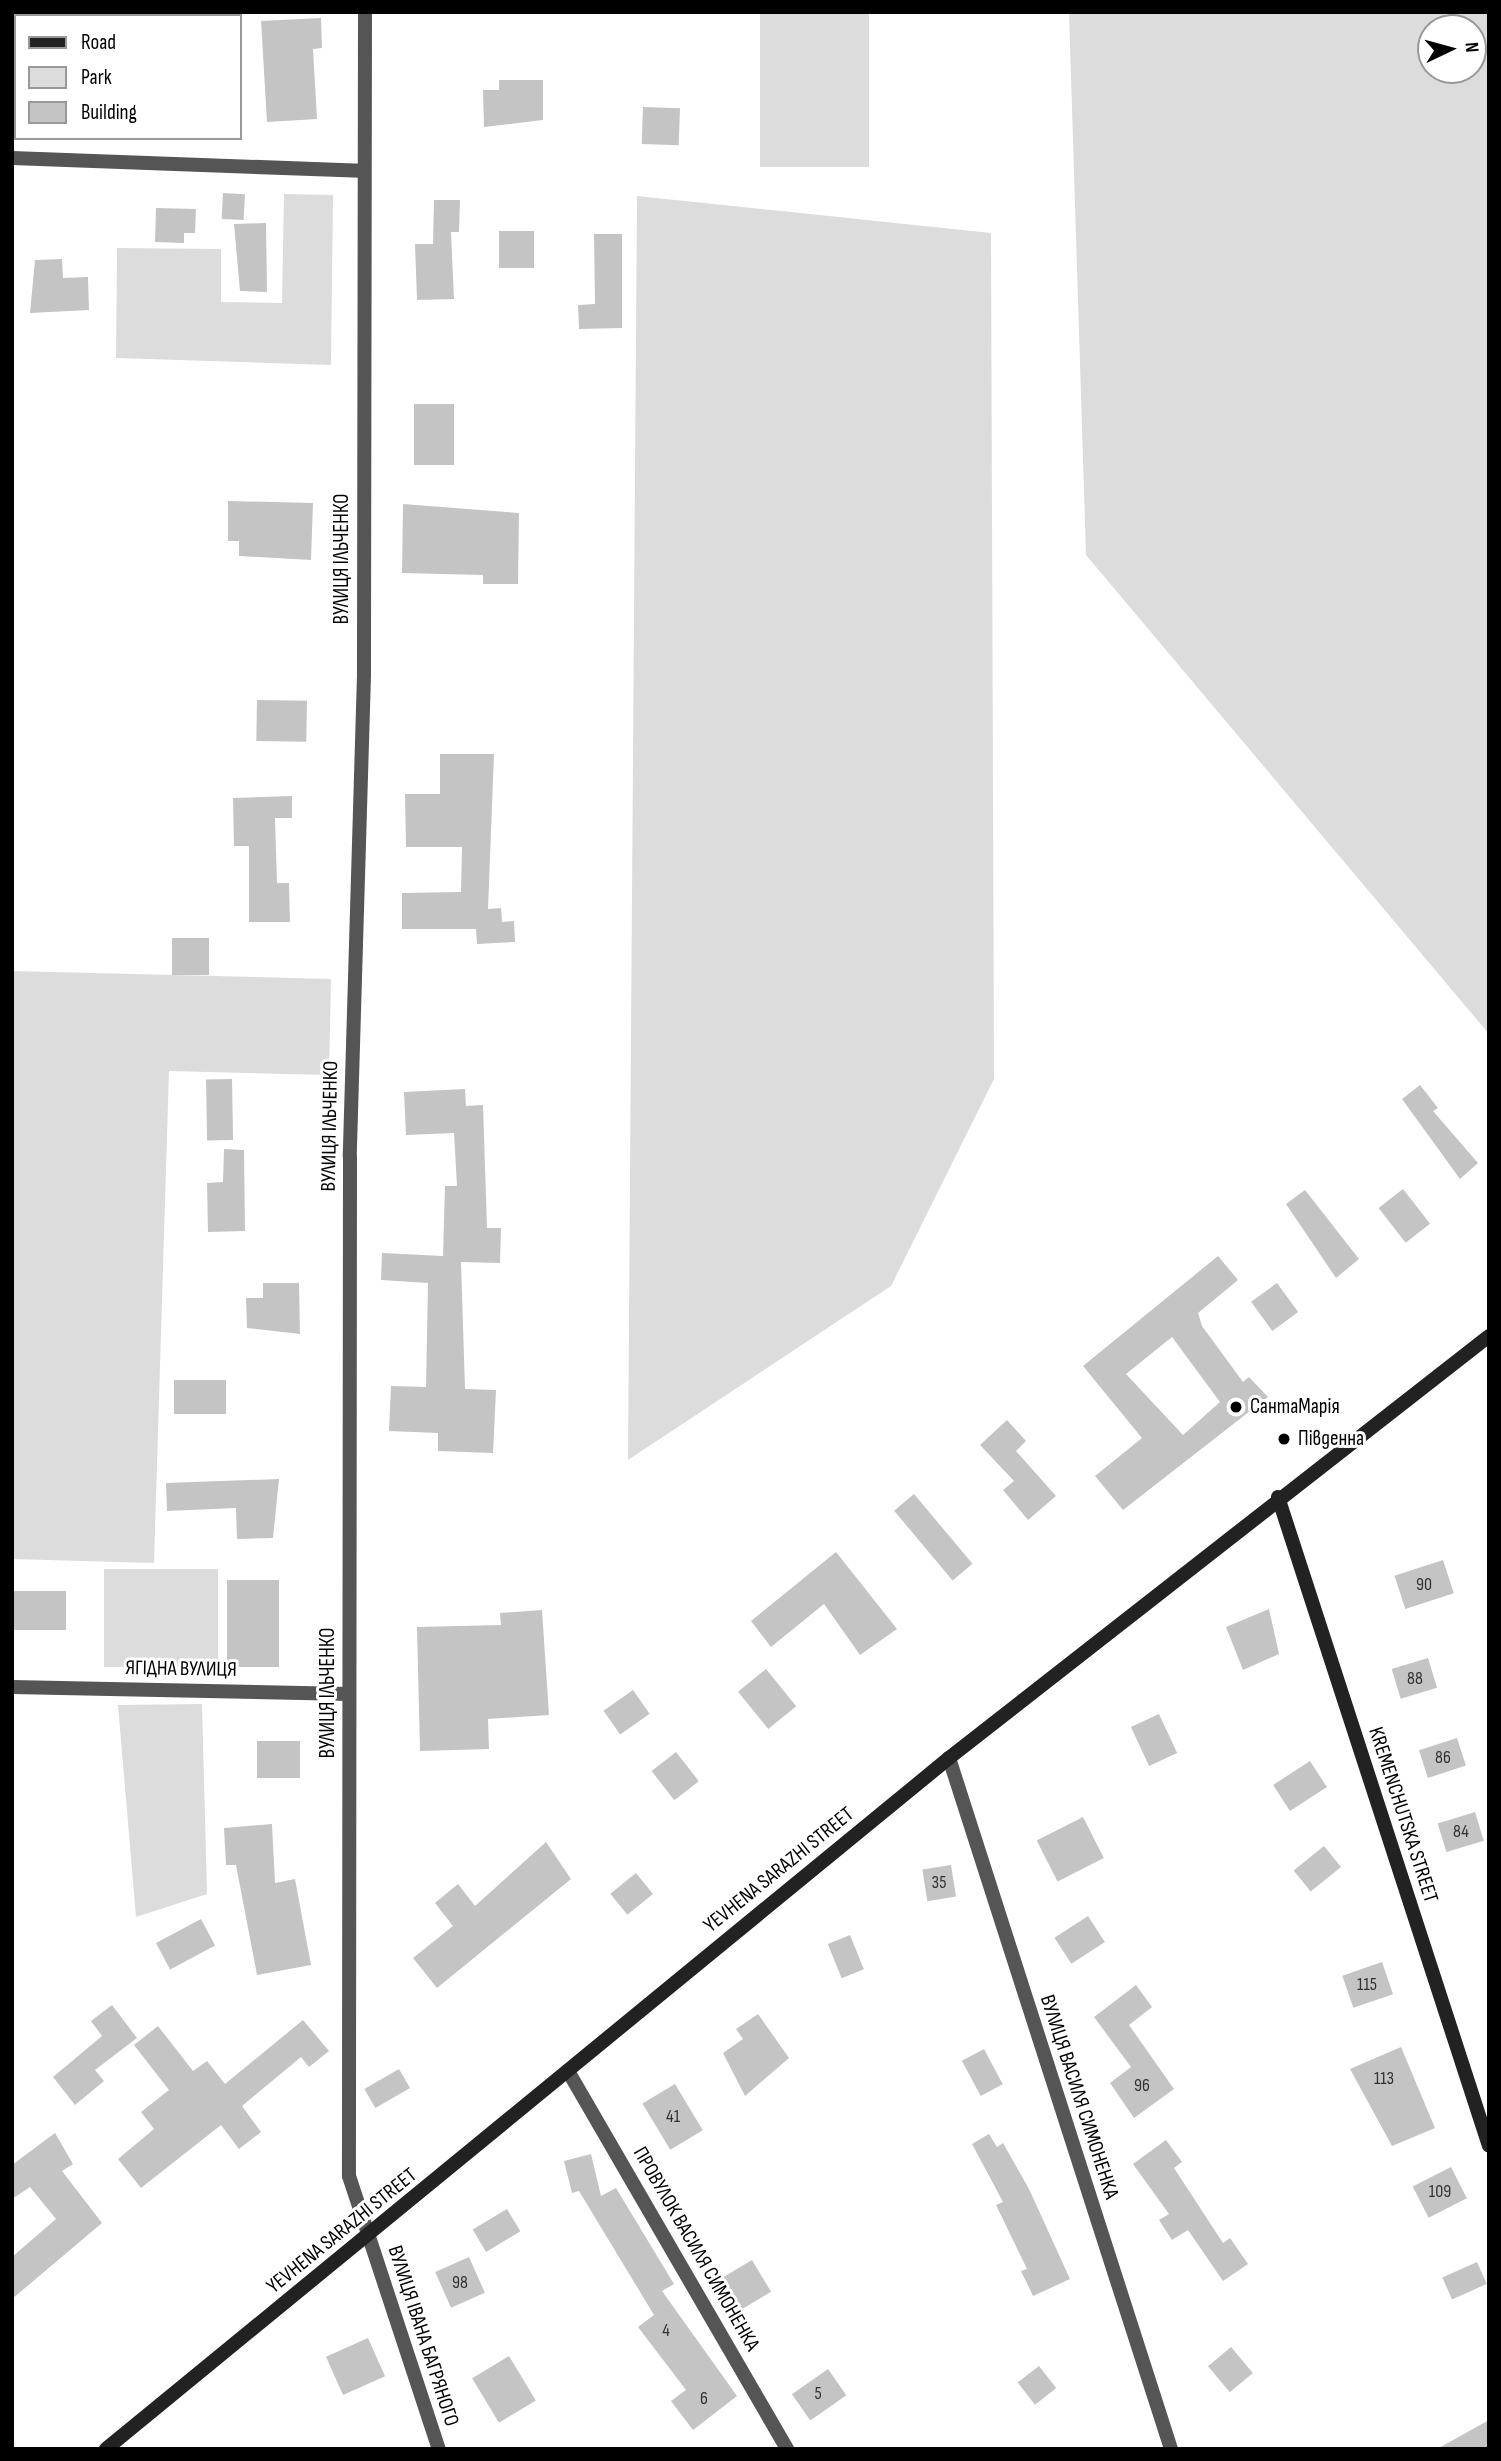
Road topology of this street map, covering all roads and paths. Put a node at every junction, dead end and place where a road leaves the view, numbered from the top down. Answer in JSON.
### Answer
{"nodes":[{"id":1,"x":365,"y":12,"type":"edge"},
{"id":2,"x":12,"y":158,"type":"edge"},
{"id":3,"x":361,"y":171,"type":"junction"},
{"id":4,"x":1489,"y":1336,"type":"edge"},
{"id":5,"x":1278,"y":1497,"type":"junction"},
{"id":6,"x":12,"y":1687,"type":"edge"},
{"id":7,"x":349,"y":1693,"type":"junction"},
{"id":8,"x":949,"y":1758,"type":"junction"},
{"id":9,"x":568,"y":2071,"type":"junction"},
{"id":10,"x":1489,"y":2146,"type":"edge"},
{"id":11,"x":368,"y":2237,"type":"junction"},
{"id":12,"x":106,"y":2449,"type":"edge"},
{"id":13,"x":439,"y":2449,"type":"edge"},
{"id":14,"x":787,"y":2449,"type":"edge"},
{"id":15,"x":1171,"y":2449,"type":"edge"}],
"edges":[{"from":1,"to":3,"type":"street","name":"ВУЛИЦЯ ІЛЬЧЕНКО"},
{"from":2,"to":3,"type":"street"},
{"from":3,"to":7,"type":"street","name":"ВУЛИЦЯ ІЛЬЧЕНКО"},
{"from":4,"to":5,"type":"main road","name":"YEVHENA SARAZHI STREET"},
{"from":5,"to":8,"type":"main road","name":"YEVHENA SARAZHI STREET"},
{"from":5,"to":10,"type":"main road","name":"KREMENCHUTSKA STREET"},
{"from":6,"to":7,"type":"street","name":"ЯГІДНА ВУЛИЦЯ"},
{"from":7,"to":11,"type":"street","name":"ВУЛИЦЯ ІЛЬЧЕНКО"},
{"from":8,"to":9,"type":"main road","name":"YEVHENA SARAZHI STREET"},
{"from":8,"to":15,"type":"street","name":"ВУЛИЦЯ ВАСИЛЯ СИМОНЕНКА"},
{"from":9,"to":11,"type":"main road","name":"YEVHENA SARAZHI STREET"},
{"from":9,"to":14,"type":"street","name":"ПРОВУЛОК ВАСИЛЯ СИМОНЕНКА"},
{"from":11,"to":12,"type":"main road","name":"YEVHENA SARAZHI STREET"},
{"from":11,"to":13,"type":"street","name":"ВУЛИЦЯ ІВАНА БАГРЯНОГО"}]}
